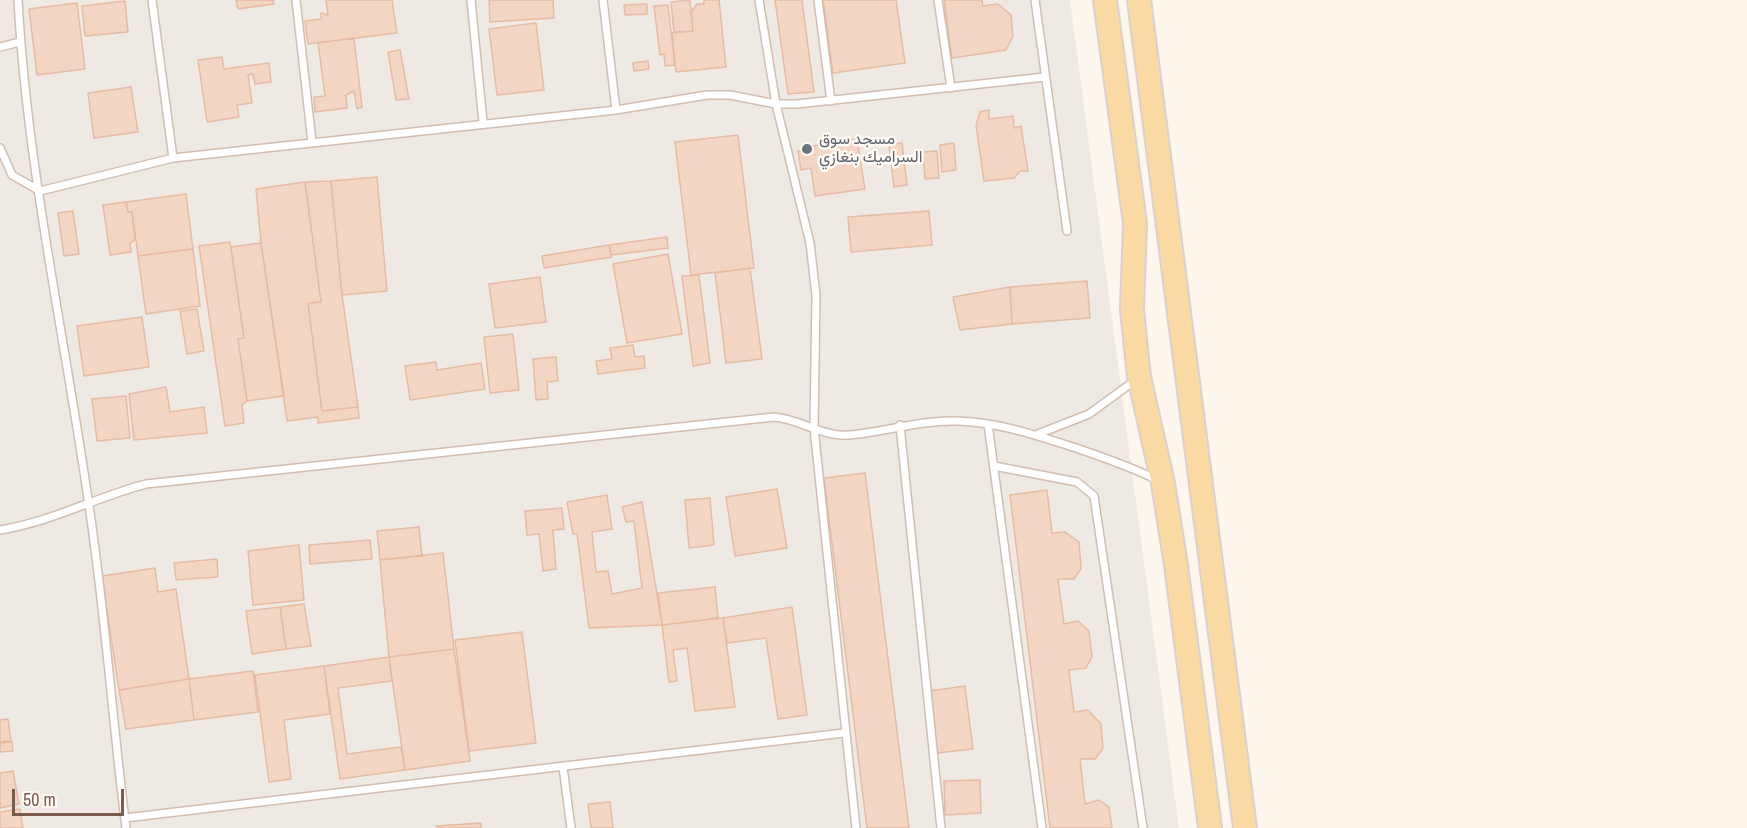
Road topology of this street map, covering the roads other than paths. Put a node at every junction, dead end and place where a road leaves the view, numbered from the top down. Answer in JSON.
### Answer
{"nodes":[{"id":1,"x":18,"y":0,"type":"edge"},
{"id":2,"x":152,"y":0,"type":"edge"},
{"id":3,"x":296,"y":0,"type":"edge"},
{"id":4,"x":471,"y":0,"type":"edge"},
{"id":5,"x":603,"y":0,"type":"edge"},
{"id":6,"x":759,"y":0,"type":"edge"},
{"id":7,"x":818,"y":0,"type":"edge"},
{"id":8,"x":938,"y":0,"type":"edge"},
{"id":9,"x":1035,"y":0,"type":"edge"},
{"id":10,"x":1106,"y":0,"type":"edge"},
{"id":11,"x":1139,"y":0,"type":"edge"},
{"id":12,"x":20,"y":42,"type":"junction"},
{"id":13,"x":0,"y":47,"type":"edge"},
{"id":14,"x":1045,"y":77,"type":"junction"},
{"id":15,"x":951,"y":88,"type":"junction"},
{"id":16,"x":831,"y":101,"type":"junction"},
{"id":17,"x":776,"y":104,"type":"junction"},
{"id":18,"x":616,"y":110,"type":"junction"},
{"id":19,"x":483,"y":122,"type":"junction"},
{"id":20,"x":312,"y":142,"type":"junction"},
{"id":21,"x":0,"y":148,"type":"edge"},
{"id":22,"x":173,"y":158,"type":"junction"},
{"id":23,"x":40,"y":191,"type":"junction"},
{"id":24,"x":1067,"y":231,"type":"dead end"},
{"id":25,"x":1139,"y":377,"type":"junction"},
{"id":26,"x":988,"y":424,"type":"junction"},
{"id":27,"x":900,"y":425,"type":"junction"},
{"id":28,"x":814,"y":428,"type":"junction"},
{"id":29,"x":1038,"y":434,"type":"junction"},
{"id":30,"x":994,"y":466,"type":"junction"},
{"id":31,"x":1163,"y":483,"type":"junction"},
{"id":32,"x":89,"y":501,"type":"junction"},
{"id":33,"x":0,"y":530,"type":"edge"},
{"id":34,"x":844,"y":734,"type":"junction"},
{"id":35,"x":563,"y":766,"type":"junction"},
{"id":36,"x":125,"y":818,"type":"junction"},
{"id":37,"x":126,"y":828,"type":"edge"},
{"id":38,"x":571,"y":828,"type":"edge"},
{"id":39,"x":856,"y":828,"type":"edge"},
{"id":40,"x":941,"y":828,"type":"edge"},
{"id":41,"x":1042,"y":828,"type":"edge"},
{"id":42,"x":1143,"y":828,"type":"edge"},
{"id":43,"x":1210,"y":828,"type":"edge"},
{"id":44,"x":1245,"y":828,"type":"edge"}],
"edges":[{"from":1,"to":12,"type":"lane"},
{"from":2,"to":22,"type":"lane"},
{"from":3,"to":20,"type":"lane"},
{"from":4,"to":19,"type":"lane"},
{"from":5,"to":18,"type":"lane"},
{"from":6,"to":17,"type":"lane"},
{"from":7,"to":16,"type":"lane"},
{"from":8,"to":15,"type":"lane"},
{"from":9,"to":14,"type":"lane"},
{"from":10,"to":25,"type":"main road"},
{"from":11,"to":44,"type":"main road"},
{"from":12,"to":13,"type":"lane"},
{"from":12,"to":23,"type":"lane"},
{"from":14,"to":15,"type":"lane"},
{"from":14,"to":24,"type":"lane"},
{"from":15,"to":16,"type":"lane"},
{"from":16,"to":17,"type":"lane"},
{"from":17,"to":18,"type":"lane"},
{"from":17,"to":28,"type":"lane"},
{"from":18,"to":19,"type":"lane"},
{"from":19,"to":20,"type":"lane"},
{"from":20,"to":22,"type":"lane"},
{"from":21,"to":23,"type":"lane"},
{"from":22,"to":23,"type":"lane"},
{"from":23,"to":32,"type":"lane"},
{"from":25,"to":29,"type":"lane"},
{"from":25,"to":31,"type":"main road"},
{"from":26,"to":27,"type":"lane"},
{"from":26,"to":29,"type":"lane"},
{"from":26,"to":30,"type":"lane"},
{"from":27,"to":28,"type":"lane"},
{"from":27,"to":40,"type":"lane"},
{"from":28,"to":32,"type":"lane"},
{"from":28,"to":34,"type":"lane"},
{"from":29,"to":31,"type":"lane"},
{"from":30,"to":41,"type":"lane"},
{"from":30,"to":42,"type":"lane"},
{"from":31,"to":43,"type":"main road"},
{"from":32,"to":33,"type":"lane"},
{"from":32,"to":36,"type":"lane"},
{"from":34,"to":35,"type":"lane"},
{"from":34,"to":39,"type":"lane"},
{"from":35,"to":36,"type":"lane"},
{"from":35,"to":38,"type":"lane"},
{"from":36,"to":37,"type":"lane"}]}
